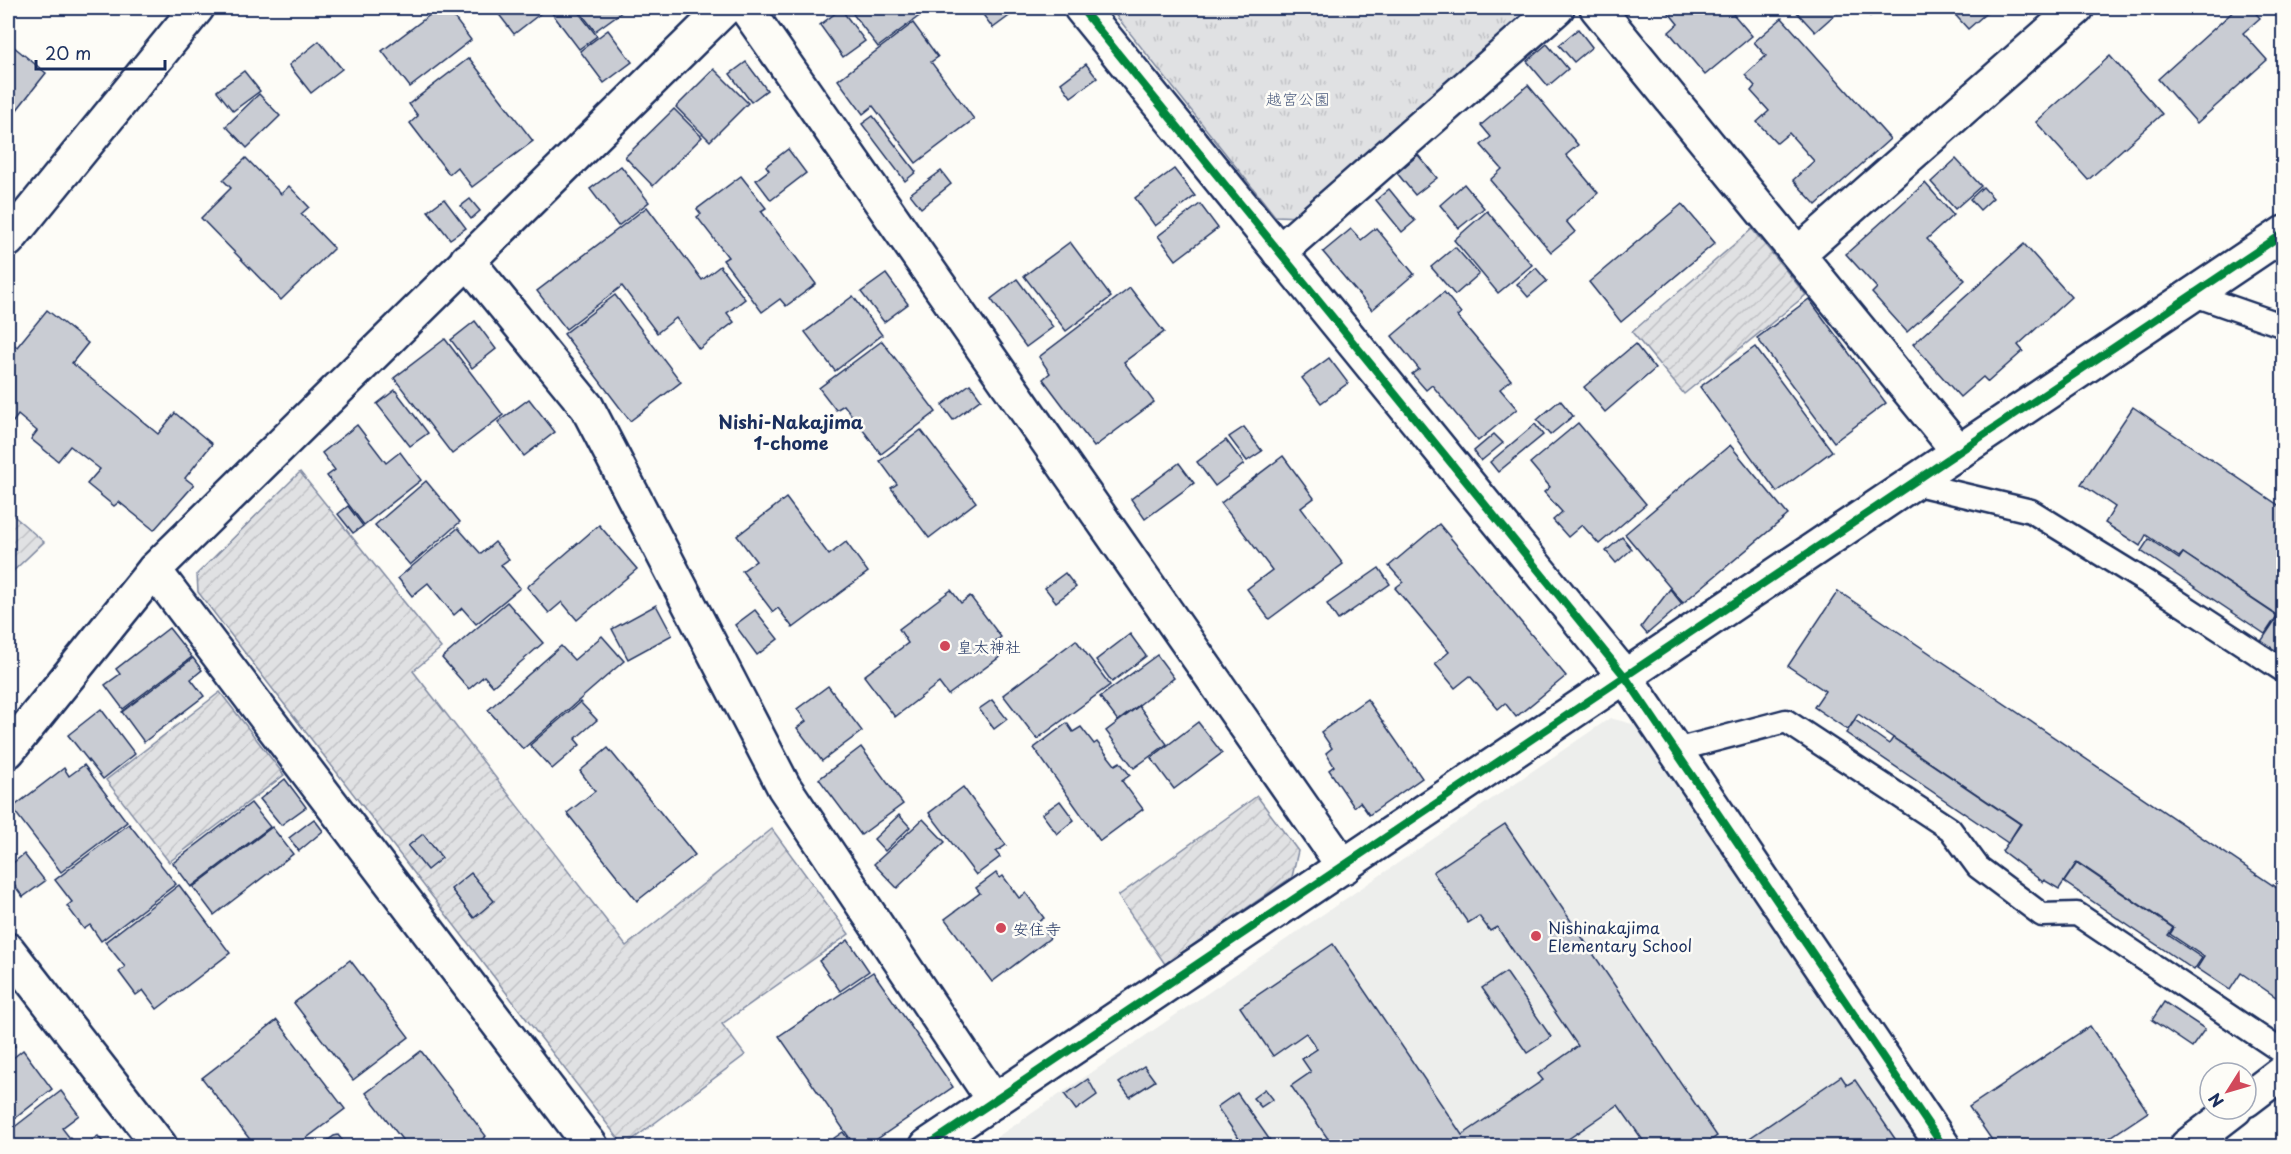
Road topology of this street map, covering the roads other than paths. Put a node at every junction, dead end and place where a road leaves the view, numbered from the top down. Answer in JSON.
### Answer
{"nodes":[{"id":1,"x":197,"y":8,"type":"edge"},
{"id":2,"x":725,"y":8,"type":"edge"},
{"id":3,"x":746,"y":8,"type":"edge"},
{"id":4,"x":1081,"y":8,"type":"edge"},
{"id":5,"x":1557,"y":8,"type":"edge"},
{"id":6,"x":1597,"y":8,"type":"edge"},
{"id":7,"x":2077,"y":8,"type":"edge"},
{"id":8,"x":2283,"y":233,"type":"edge"},
{"id":9,"x":8,"y":240,"type":"edge"},
{"id":10,"x":1280,"y":252,"type":"junction"},
{"id":11,"x":1798,"y":254,"type":"junction"},
{"id":12,"x":467,"y":260,"type":"junction"},
{"id":13,"x":2192,"y":294,"type":"junction"},
{"id":14,"x":2283,"y":326,"type":"edge"},
{"id":15,"x":1959,"y":452,"type":"junction"},
{"id":16,"x":1913,"y":483,"type":"junction"},
{"id":17,"x":154,"y":570,"type":"junction"},
{"id":18,"x":2283,"y":671,"type":"edge"},
{"id":19,"x":1626,"y":678,"type":"junction"},
{"id":20,"x":1676,"y":750,"type":"junction"},
{"id":21,"x":8,"y":751,"type":"edge"},
{"id":22,"x":1344,"y":867,"type":"junction"},
{"id":23,"x":8,"y":950,"type":"edge"},
{"id":24,"x":2283,"y":1053,"type":"edge"},
{"id":25,"x":2283,"y":1071,"type":"edge"},
{"id":26,"x":2258,"y":1091,"type":"edge"},
{"id":27,"x":994,"y":1101,"type":"junction"},
{"id":28,"x":2219,"y":1121,"type":"edge"},
{"id":29,"x":159,"y":1146,"type":"edge"},
{"id":30,"x":591,"y":1146,"type":"edge"},
{"id":31,"x":927,"y":1146,"type":"edge"},
{"id":32,"x":1943,"y":1146,"type":"edge"},
{"id":33,"x":2187,"y":1146,"type":"edge"}],
"edges":[{"from":1,"to":9,"type":"street"},
{"from":2,"to":12,"type":"street"},
{"from":3,"to":22,"type":"street"},
{"from":4,"to":10,"type":"street"},
{"from":5,"to":10,"type":"street"},
{"from":6,"to":11,"type":"street"},
{"from":7,"to":11,"type":"street"},
{"from":8,"to":13,"type":"street"},
{"from":10,"to":19,"type":"street"},
{"from":11,"to":15,"type":"street"},
{"from":12,"to":17,"type":"street"},
{"from":12,"to":27,"type":"street"},
{"from":13,"to":14,"type":"lane"},
{"from":13,"to":15,"type":"street"},
{"from":15,"to":16,"type":"street"},
{"from":16,"to":18,"type":"lane"},
{"from":16,"to":19,"type":"street"},
{"from":17,"to":21,"type":"street"},
{"from":17,"to":30,"type":"street"},
{"from":19,"to":20,"type":"street"},
{"from":19,"to":22,"type":"street"},
{"from":20,"to":24,"type":"lane"},
{"from":20,"to":32,"type":"street"},
{"from":22,"to":27,"type":"street"},
{"from":23,"to":29,"type":"street"},
{"from":25,"to":26,"type":"street"},
{"from":27,"to":31,"type":"street"},
{"from":28,"to":33,"type":"street"}]}
